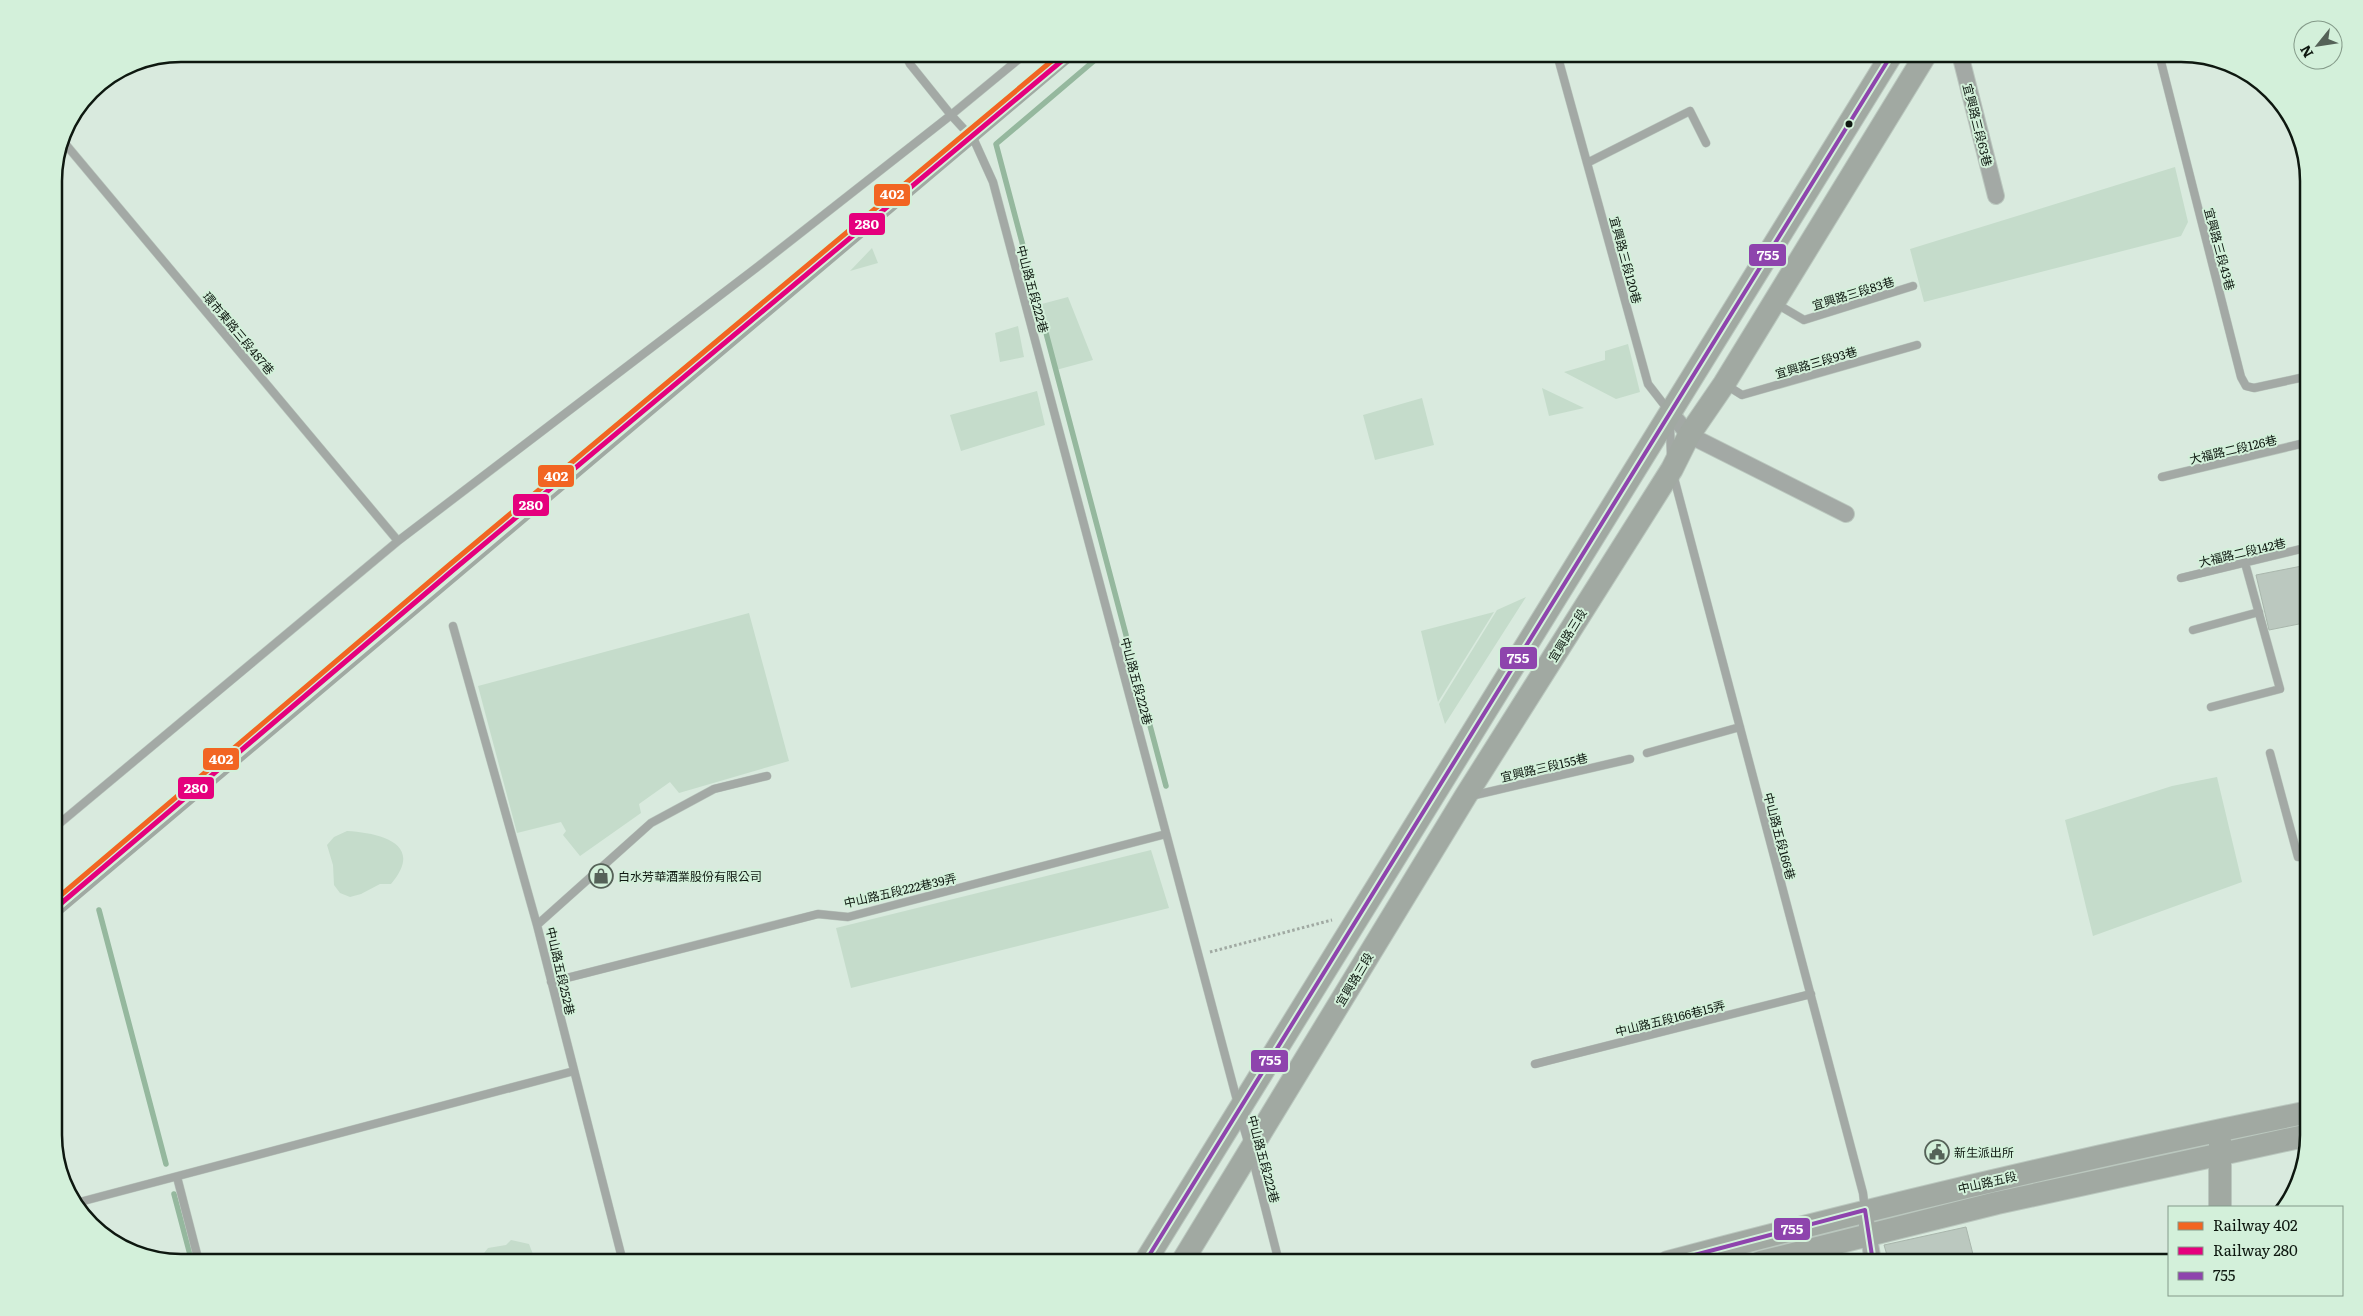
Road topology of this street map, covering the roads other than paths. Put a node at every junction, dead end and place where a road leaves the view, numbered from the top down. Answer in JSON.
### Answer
{"nodes":[{"id":1,"x":909,"y":62,"type":"edge"},
{"id":2,"x":1015,"y":62,"type":"edge"},
{"id":3,"x":1559,"y":62,"type":"edge"},
{"id":4,"x":1887,"y":62,"type":"edge"},
{"id":5,"x":1921,"y":62,"type":"edge"},
{"id":6,"x":1962,"y":62,"type":"edge"},
{"id":7,"x":2161,"y":62,"type":"edge"},
{"id":8,"x":951,"y":115,"type":"junction"},
{"id":9,"x":1706,"y":143,"type":"dead end"},
{"id":10,"x":68,"y":147,"type":"edge"},
{"id":11,"x":1587,"y":163,"type":"junction"},
{"id":12,"x":1996,"y":196,"type":"dead end"},
{"id":13,"x":1914,"y":286,"type":"dead end"},
{"id":14,"x":1774,"y":302,"type":"junction"},
{"id":15,"x":1917,"y":345,"type":"dead end"},
{"id":16,"x":2300,"y":378,"type":"edge"},
{"id":17,"x":1724,"y":384,"type":"junction"},
{"id":18,"x":1669,"y":412,"type":"junction"},
{"id":19,"x":1689,"y":435,"type":"junction"},
{"id":20,"x":2300,"y":444,"type":"edge"},
{"id":21,"x":1672,"y":469,"type":"junction"},
{"id":22,"x":2162,"y":477,"type":"dead end"},
{"id":23,"x":1846,"y":514,"type":"dead end"},
{"id":24,"x":398,"y":542,"type":"junction"},
{"id":25,"x":2300,"y":550,"type":"edge"},
{"id":26,"x":2245,"y":562,"type":"junction"},
{"id":27,"x":2181,"y":578,"type":"dead end"},
{"id":28,"x":2259,"y":612,"type":"junction"},
{"id":29,"x":453,"y":626,"type":"dead end"},
{"id":30,"x":2193,"y":630,"type":"dead end"},
{"id":31,"x":2211,"y":707,"type":"dead end"},
{"id":32,"x":1740,"y":727,"type":"junction"},
{"id":33,"x":1647,"y":753,"type":"dead end"},
{"id":34,"x":2270,"y":753,"type":"dead end"},
{"id":35,"x":1630,"y":759,"type":"dead end"},
{"id":36,"x":767,"y":776,"type":"dead end"},
{"id":37,"x":1464,"y":798,"type":"junction"},
{"id":38,"x":63,"y":821,"type":"edge"},
{"id":39,"x":1166,"y":834,"type":"junction"},
{"id":40,"x":2300,"y":857,"type":"edge"},
{"id":41,"x":537,"y":925,"type":"junction"},
{"id":42,"x":551,"y":982,"type":"junction"},
{"id":43,"x":1811,"y":994,"type":"junction"},
{"id":44,"x":1535,"y":1064,"type":"dead end"},
{"id":45,"x":574,"y":1071,"type":"junction"},
{"id":46,"x":1240,"y":1112,"type":"junction"},
{"id":47,"x":2300,"y":1114,"type":"edge"},
{"id":48,"x":2220,"y":1130,"type":"junction"},
{"id":49,"x":2300,"y":1137,"type":"edge"},
{"id":50,"x":1250,"y":1150,"type":"junction"},
{"id":51,"x":2220,"y":1154,"type":"junction"},
{"id":52,"x":177,"y":1177,"type":"junction"},
{"id":53,"x":83,"y":1201,"type":"edge"},
{"id":54,"x":2220,"y":1206,"type":"edge"},
{"id":55,"x":1865,"y":1210,"type":"junction"},
{"id":56,"x":1868,"y":1234,"type":"junction"},
{"id":57,"x":1192,"y":1253,"type":"edge"},
{"id":58,"x":197,"y":1254,"type":"edge"},
{"id":59,"x":621,"y":1254,"type":"edge"},
{"id":60,"x":1150,"y":1254,"type":"edge"},
{"id":61,"x":1277,"y":1254,"type":"edge"},
{"id":62,"x":1698,"y":1254,"type":"edge"},
{"id":63,"x":1792,"y":1254,"type":"edge"},
{"id":64,"x":1872,"y":1254,"type":"edge"}],
"edges":[{"from":1,"to":8,"type":"lane","name":"中山路五段222巷"},
{"from":2,"to":8,"type":"lane"},
{"from":3,"to":11,"type":"lane","name":"宜興路三段120巷"},
{"from":4,"to":18,"type":"street"},
{"from":5,"to":14,"type":"street","name":"宜興路三段"},
{"from":6,"to":12,"type":"street","name":"宜興路三段63巷"},
{"from":7,"to":16,"type":"lane","name":"宜興路三段43巷"},
{"from":8,"to":24,"type":"lane"},
{"from":8,"to":39,"type":"lane","name":"中山路五段222巷"},
{"from":9,"to":11,"type":"lane"},
{"from":10,"to":24,"type":"lane","name":"環市東路三段487巷"},
{"from":11,"to":18,"type":"lane","name":"宜興路三段120巷"},
{"from":13,"to":14,"type":"lane","name":"宜興路三段83巷"},
{"from":14,"to":17,"type":"street","name":"宜興路三段"},
{"from":15,"to":17,"type":"lane","name":"宜興路三段93巷"},
{"from":17,"to":19,"type":"street","name":"宜興路三段"},
{"from":18,"to":19,"type":"street"},
{"from":18,"to":21,"type":"lane"},
{"from":18,"to":46,"type":"street"},
{"from":19,"to":21,"type":"street","name":"宜興路三段"},
{"from":19,"to":23,"type":"street"},
{"from":20,"to":22,"type":"lane","name":"大福路二段126巷"},
{"from":21,"to":32,"type":"lane","name":"中山路五段166巷"},
{"from":21,"to":37,"type":"street","name":"宜興路三段"},
{"from":24,"to":38,"type":"lane"},
{"from":25,"to":26,"type":"lane","name":"大福路二段142巷"},
{"from":26,"to":27,"type":"lane","name":"大福路二段142巷"},
{"from":26,"to":28,"type":"lane"},
{"from":28,"to":30,"type":"lane"},
{"from":28,"to":31,"type":"lane"},
{"from":29,"to":41,"type":"lane"},
{"from":32,"to":33,"type":"lane"},
{"from":32,"to":43,"type":"lane","name":"中山路五段166巷"},
{"from":34,"to":40,"type":"lane"},
{"from":35,"to":37,"type":"lane","name":"宜興路三段155巷"},
{"from":36,"to":41,"type":"lane","name":"中山路五段252巷"},
{"from":37,"to":50,"type":"street","name":"宜興路三段"},
{"from":39,"to":42,"type":"lane","name":"中山路五段222巷39弄"},
{"from":39,"to":46,"type":"lane","name":"中山路五段222巷"},
{"from":41,"to":42,"type":"lane","name":"中山路五段252巷"},
{"from":42,"to":45,"type":"lane","name":"中山路五段252巷"},
{"from":43,"to":44,"type":"lane","name":"中山路五段166巷15弄"},
{"from":43,"to":55,"type":"lane","name":"中山路五段166巷"},
{"from":45,"to":52,"type":"lane"},
{"from":45,"to":59,"type":"lane","name":"中山路五段252巷"},
{"from":46,"to":50,"type":"lane","name":"中山路五段222巷"},
{"from":46,"to":60,"type":"street"},
{"from":47,"to":48,"type":"street","name":"中山路五段"},
{"from":48,"to":51,"type":"street"},
{"from":48,"to":55,"type":"street","name":"中山路五段"},
{"from":49,"to":51,"type":"street","name":"中山路五段"},
{"from":50,"to":57,"type":"street","name":"宜興路三段"},
{"from":50,"to":61,"type":"lane","name":"中山路五段222巷"},
{"from":51,"to":54,"type":"street"},
{"from":51,"to":56,"type":"street","name":"中山路五段"},
{"from":52,"to":53,"type":"lane"},
{"from":52,"to":58,"type":"lane"},
{"from":55,"to":56,"type":"street"},
{"from":55,"to":62,"type":"street","name":"中山路五段"},
{"from":56,"to":63,"type":"street","name":"中山路五段"},
{"from":56,"to":64,"type":"street"}]}
